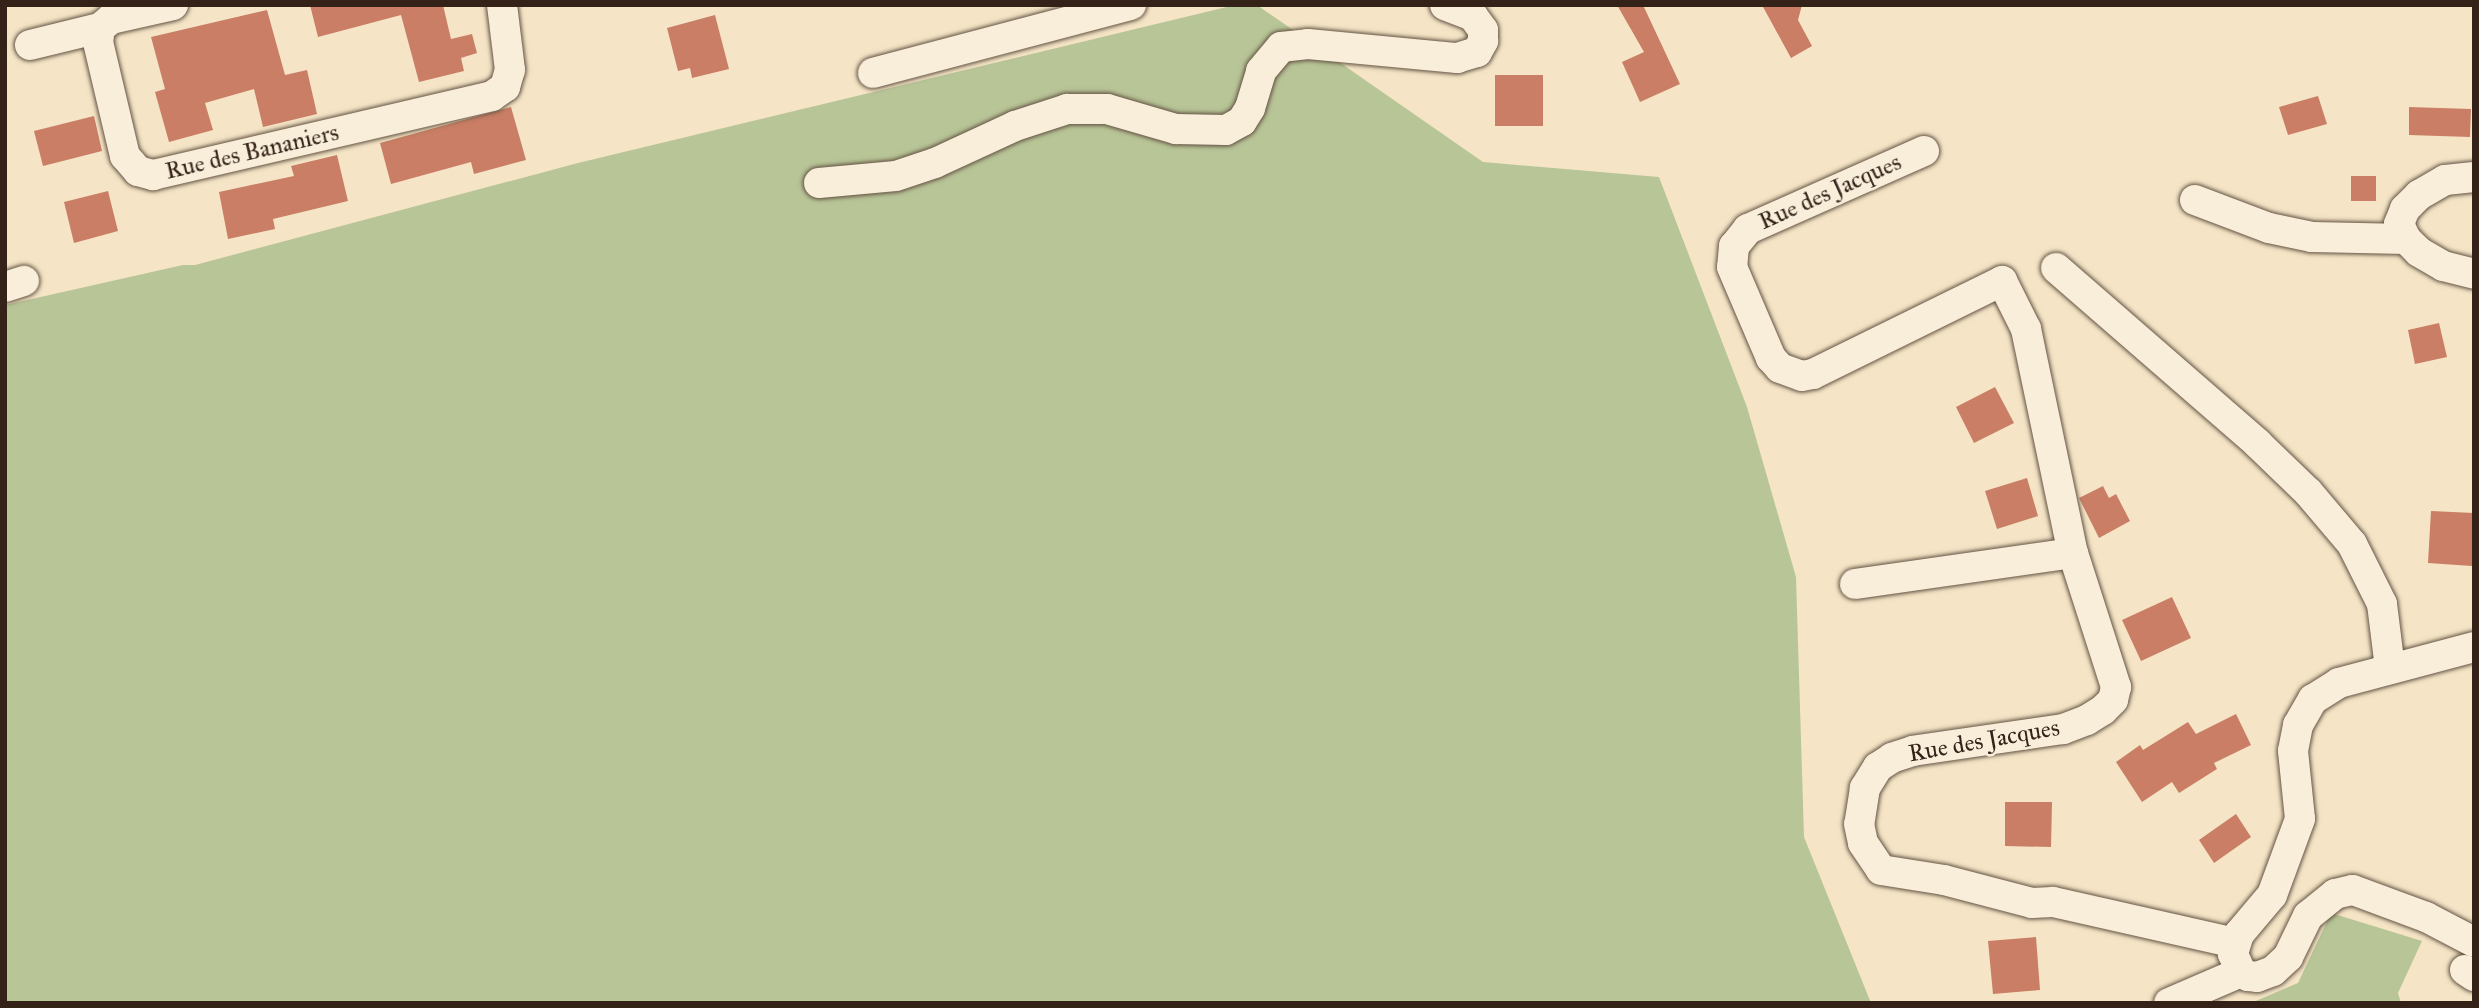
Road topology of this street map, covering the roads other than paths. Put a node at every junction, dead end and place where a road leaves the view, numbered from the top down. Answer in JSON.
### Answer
{"nodes":[{"id":1,"x":173,"y":5,"type":"edge"},
{"id":2,"x":502,"y":5,"type":"edge"},
{"id":3,"x":1131,"y":5,"type":"edge"},
{"id":4,"x":1446,"y":5,"type":"edge"},
{"id":5,"x":100,"y":28,"type":"junction"},
{"id":6,"x":30,"y":45,"type":"dead end"},
{"id":7,"x":873,"y":73,"type":"dead end"},
{"id":8,"x":1924,"y":151,"type":"dead end"},
{"id":9,"x":2474,"y":177,"type":"edge"},
{"id":10,"x":819,"y":183,"type":"dead end"},
{"id":11,"x":2195,"y":201,"type":"dead end"},
{"id":12,"x":2406,"y":239,"type":"junction"},
{"id":13,"x":2056,"y":268,"type":"dead end"},
{"id":14,"x":2474,"y":274,"type":"edge"},
{"id":15,"x":2073,"y":553,"type":"junction"},
{"id":16,"x":1854,"y":584,"type":"dead end"},
{"id":17,"x":2474,"y":647,"type":"edge"},
{"id":18,"x":2390,"y":668,"type":"junction"},
{"id":19,"x":2235,"y":943,"type":"junction"},
{"id":20,"x":2471,"y":963,"type":"edge"},
{"id":21,"x":2241,"y":972,"type":"junction"},
{"id":22,"x":2169,"y":1003,"type":"edge"}],
"edges":[{"from":1,"to":5,"type":"street"},
{"from":2,"to":5,"type":"street","name":"Rue des Bananiers"},
{"from":3,"to":7,"type":"street"},
{"from":4,"to":10,"type":"street"},
{"from":5,"to":6,"type":"street"},
{"from":8,"to":15,"type":"street","name":"Rue des Jacques"},
{"from":9,"to":12,"type":"street"},
{"from":11,"to":12,"type":"street"},
{"from":12,"to":14,"type":"street"},
{"from":13,"to":18,"type":"street"},
{"from":15,"to":16,"type":"street"},
{"from":15,"to":19,"type":"street","name":"Rue des Jacques"},
{"from":17,"to":18,"type":"street"},
{"from":18,"to":19,"type":"street"},
{"from":19,"to":21,"type":"street"},
{"from":20,"to":21,"type":"street"},
{"from":21,"to":22,"type":"street"}]}
